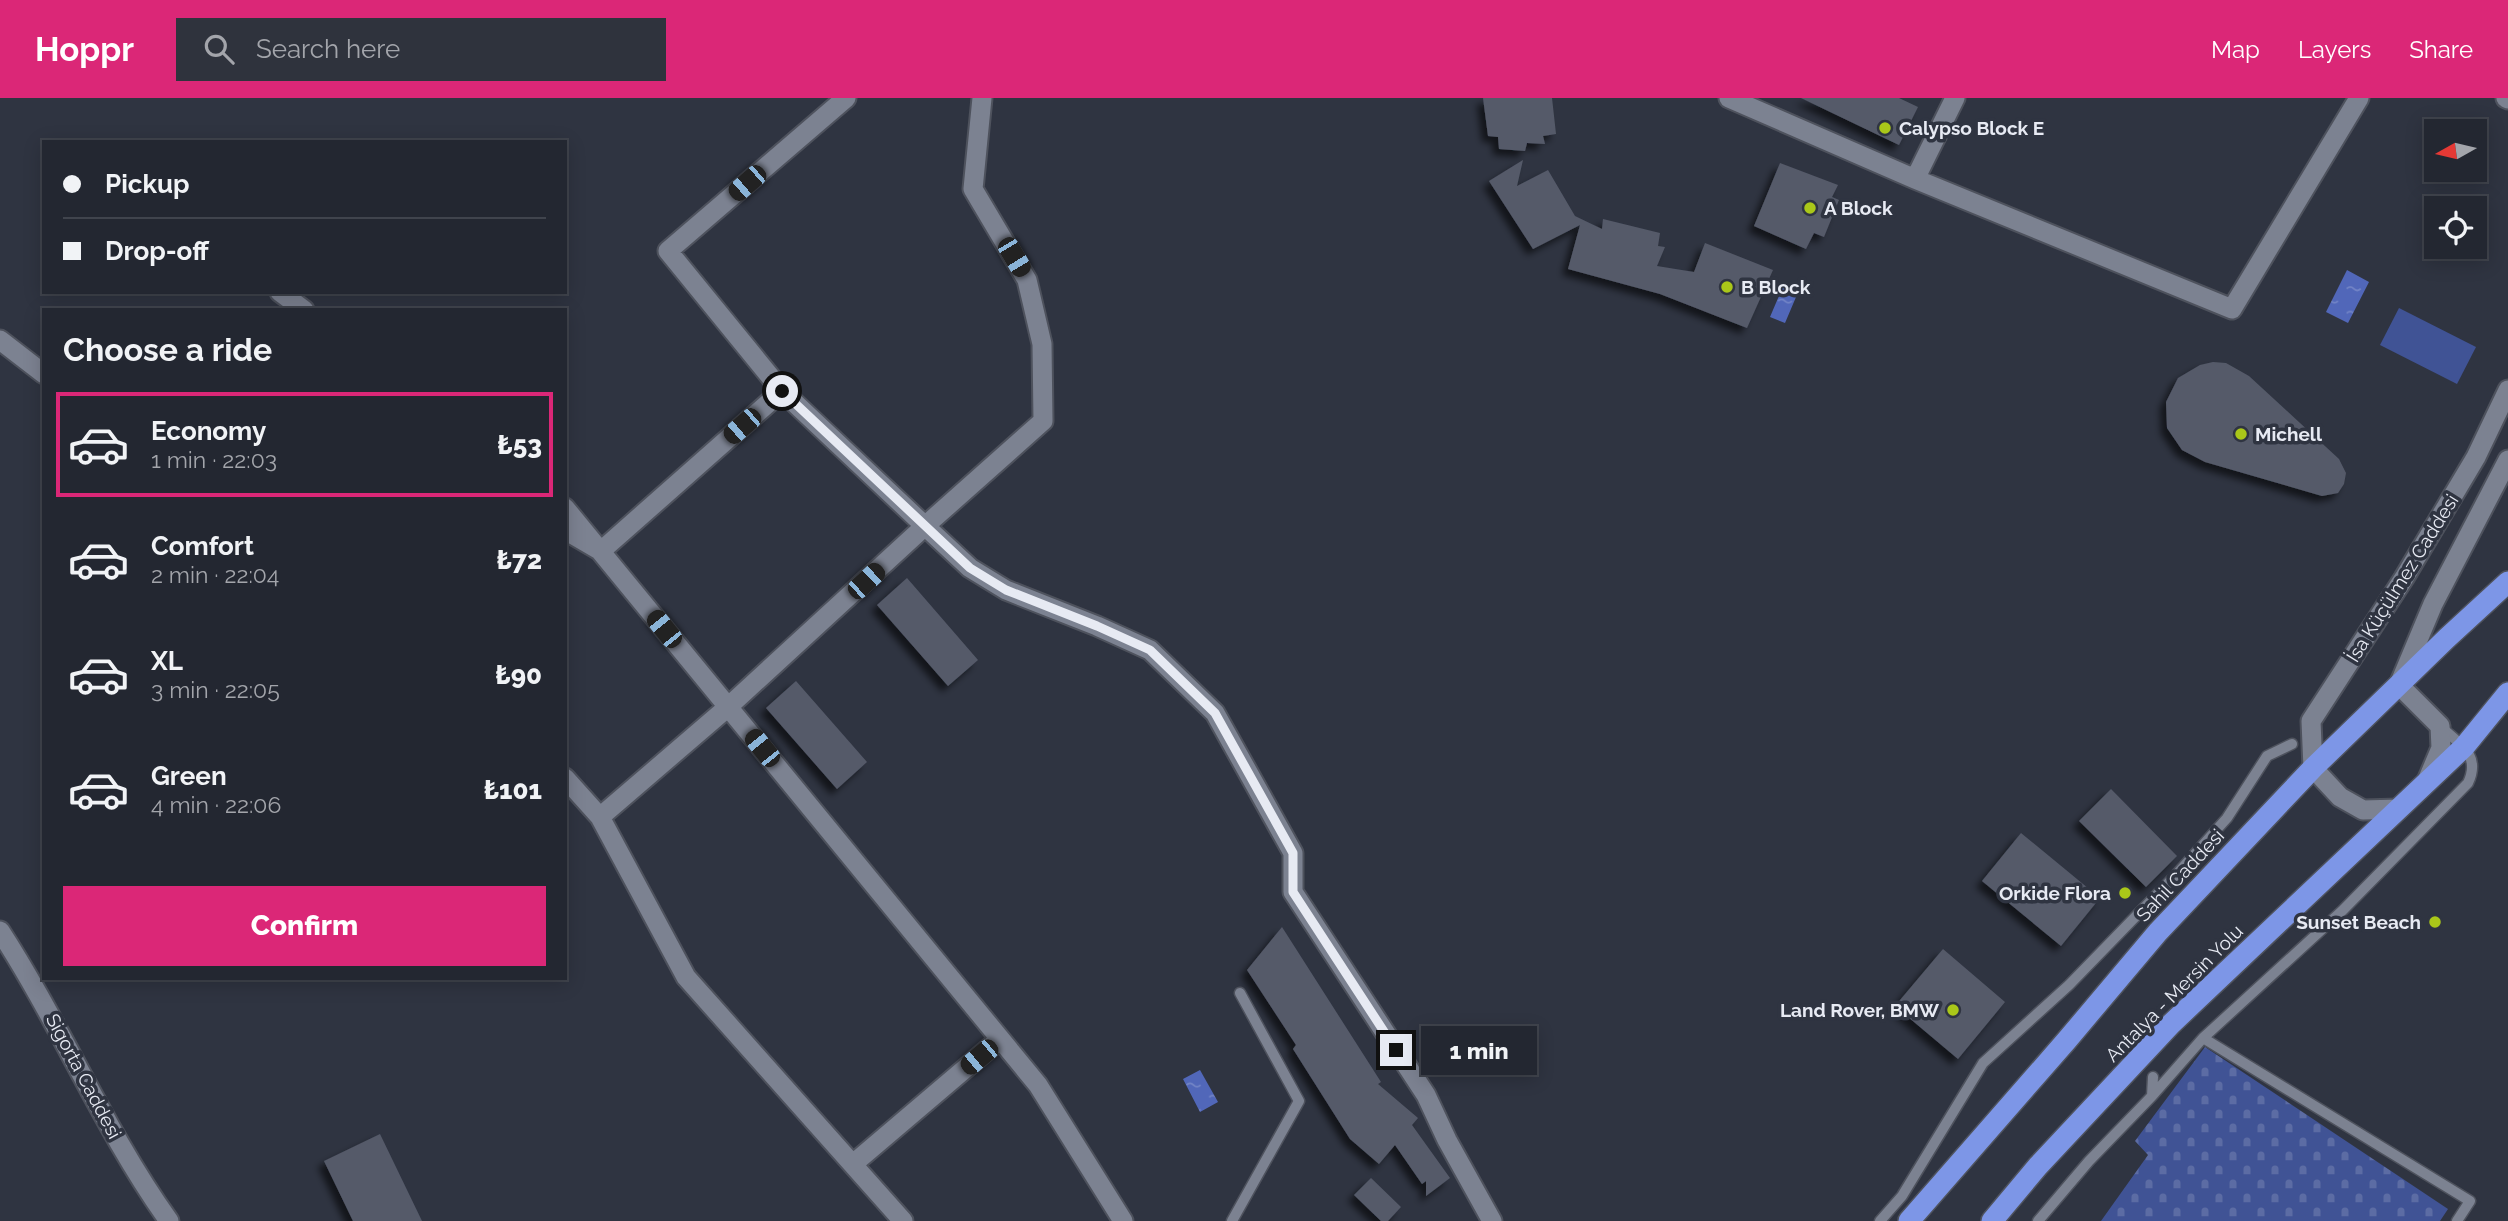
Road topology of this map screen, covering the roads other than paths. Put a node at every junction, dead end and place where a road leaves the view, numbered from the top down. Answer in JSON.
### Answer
{"nodes":[{"id":1,"x":846,"y":98,"type":"edge"},
{"id":2,"x":982,"y":98,"type":"edge"},
{"id":3,"x":1729,"y":98,"type":"edge"},
{"id":4,"x":1955,"y":98,"type":"edge"},
{"id":5,"x":2359,"y":98,"type":"edge"},
{"id":6,"x":1915,"y":179,"type":"junction"},
{"id":7,"x":283,"y":294,"type":"edge"},
{"id":8,"x":301,"y":308,"type":"edge"},
{"id":9,"x":0,"y":340,"type":"edge"},
{"id":10,"x":42,"y":372,"type":"edge"},
{"id":11,"x":2508,"y":390,"type":"edge"},
{"id":12,"x":782,"y":391,"type":"junction"},
{"id":13,"x":2508,"y":460,"type":"edge"},
{"id":14,"x":567,"y":510,"type":"edge"},
{"id":15,"x":925,"y":526,"type":"junction"},
{"id":16,"x":567,"y":531,"type":"edge"},
{"id":17,"x":601,"y":551,"type":"junction"},
{"id":18,"x":2508,"y":582,"type":"edge"},
{"id":19,"x":2399,"y":685,"type":"junction"},
{"id":20,"x":2508,"y":693,"type":"edge"},
{"id":21,"x":729,"y":707,"type":"junction"},
{"id":22,"x":2440,"y":726,"type":"junction"},
{"id":23,"x":2292,"y":744,"type":"dead end"},
{"id":24,"x":2464,"y":747,"type":"junction"},
{"id":25,"x":2313,"y":768,"type":"junction"},
{"id":26,"x":567,"y":780,"type":"edge"},
{"id":27,"x":2426,"y":783,"type":"junction"},
{"id":28,"x":2399,"y":808,"type":"junction"},
{"id":29,"x":600,"y":817,"type":"junction"},
{"id":30,"x":0,"y":930,"type":"edge"},
{"id":31,"x":1240,"y":993,"type":"dead end"},
{"id":32,"x":2203,"y":1038,"type":"junction"},
{"id":33,"x":1000,"y":1039,"type":"junction"},
{"id":34,"x":2153,"y":1077,"type":"dead end"},
{"id":35,"x":2151,"y":1096,"type":"junction"},
{"id":36,"x":853,"y":1164,"type":"junction"},
{"id":37,"x":169,"y":1221,"type":"edge"},
{"id":38,"x":903,"y":1221,"type":"edge"},
{"id":39,"x":1123,"y":1221,"type":"edge"},
{"id":40,"x":1232,"y":1221,"type":"edge"},
{"id":41,"x":1492,"y":1221,"type":"edge"},
{"id":42,"x":1880,"y":1221,"type":"edge"},
{"id":43,"x":1909,"y":1221,"type":"edge"},
{"id":44,"x":1992,"y":1221,"type":"edge"},
{"id":45,"x":2038,"y":1221,"type":"edge"},
{"id":46,"x":2457,"y":1221,"type":"edge"}],
"edges":[{"from":1,"to":12,"type":"street"},
{"from":2,"to":15,"type":"street"},
{"from":3,"to":6,"type":"street"},
{"from":4,"to":6,"type":"street"},
{"from":5,"to":6,"type":"street"},
{"from":7,"to":8,"type":"street"},
{"from":9,"to":10,"type":"street"},
{"from":11,"to":25,"type":"street","name":"İsa Küçülmez Caddesi"},
{"from":12,"to":15,"type":"street"},
{"from":12,"to":17,"type":"street"},
{"from":13,"to":19,"type":"street","name":"İsa Küçülmez Caddesi"},
{"from":14,"to":17,"type":"street"},
{"from":15,"to":21,"type":"street"},
{"from":15,"to":41,"type":"street"},
{"from":16,"to":17,"type":"street"},
{"from":17,"to":21,"type":"street"},
{"from":18,"to":19,"type":"highway","name":"Sahil Caddesi"},
{"from":19,"to":22,"type":"street"},
{"from":19,"to":25,"type":"highway","name":"Sahil Caddesi"},
{"from":20,"to":24,"type":"highway"},
{"from":21,"to":29,"type":"street"},
{"from":21,"to":33,"type":"street"},
{"from":22,"to":24,"type":"lane"},
{"from":22,"to":27,"type":"street"},
{"from":23,"to":42,"type":"lane"},
{"from":24,"to":27,"type":"highway","name":"Antalya - Mersin Yolu"},
{"from":24,"to":32,"type":"lane"},
{"from":25,"to":28,"type":"street"},
{"from":25,"to":43,"type":"highway","name":"Sahil Caddesi"},
{"from":26,"to":29,"type":"street"},
{"from":27,"to":28,"type":"highway","name":"Antalya - Mersin Yolu"},
{"from":28,"to":44,"type":"highway","name":"Antalya - Mersin Yolu"},
{"from":29,"to":36,"type":"street"},
{"from":30,"to":37,"type":"street","name":"Sigorta Caddesi"},
{"from":31,"to":40,"type":"lane"},
{"from":32,"to":35,"type":"lane"},
{"from":32,"to":46,"type":"lane"},
{"from":33,"to":36,"type":"street"},
{"from":33,"to":39,"type":"street"},
{"from":34,"to":35,"type":"lane"},
{"from":35,"to":45,"type":"lane"},
{"from":36,"to":38,"type":"street"}]}
